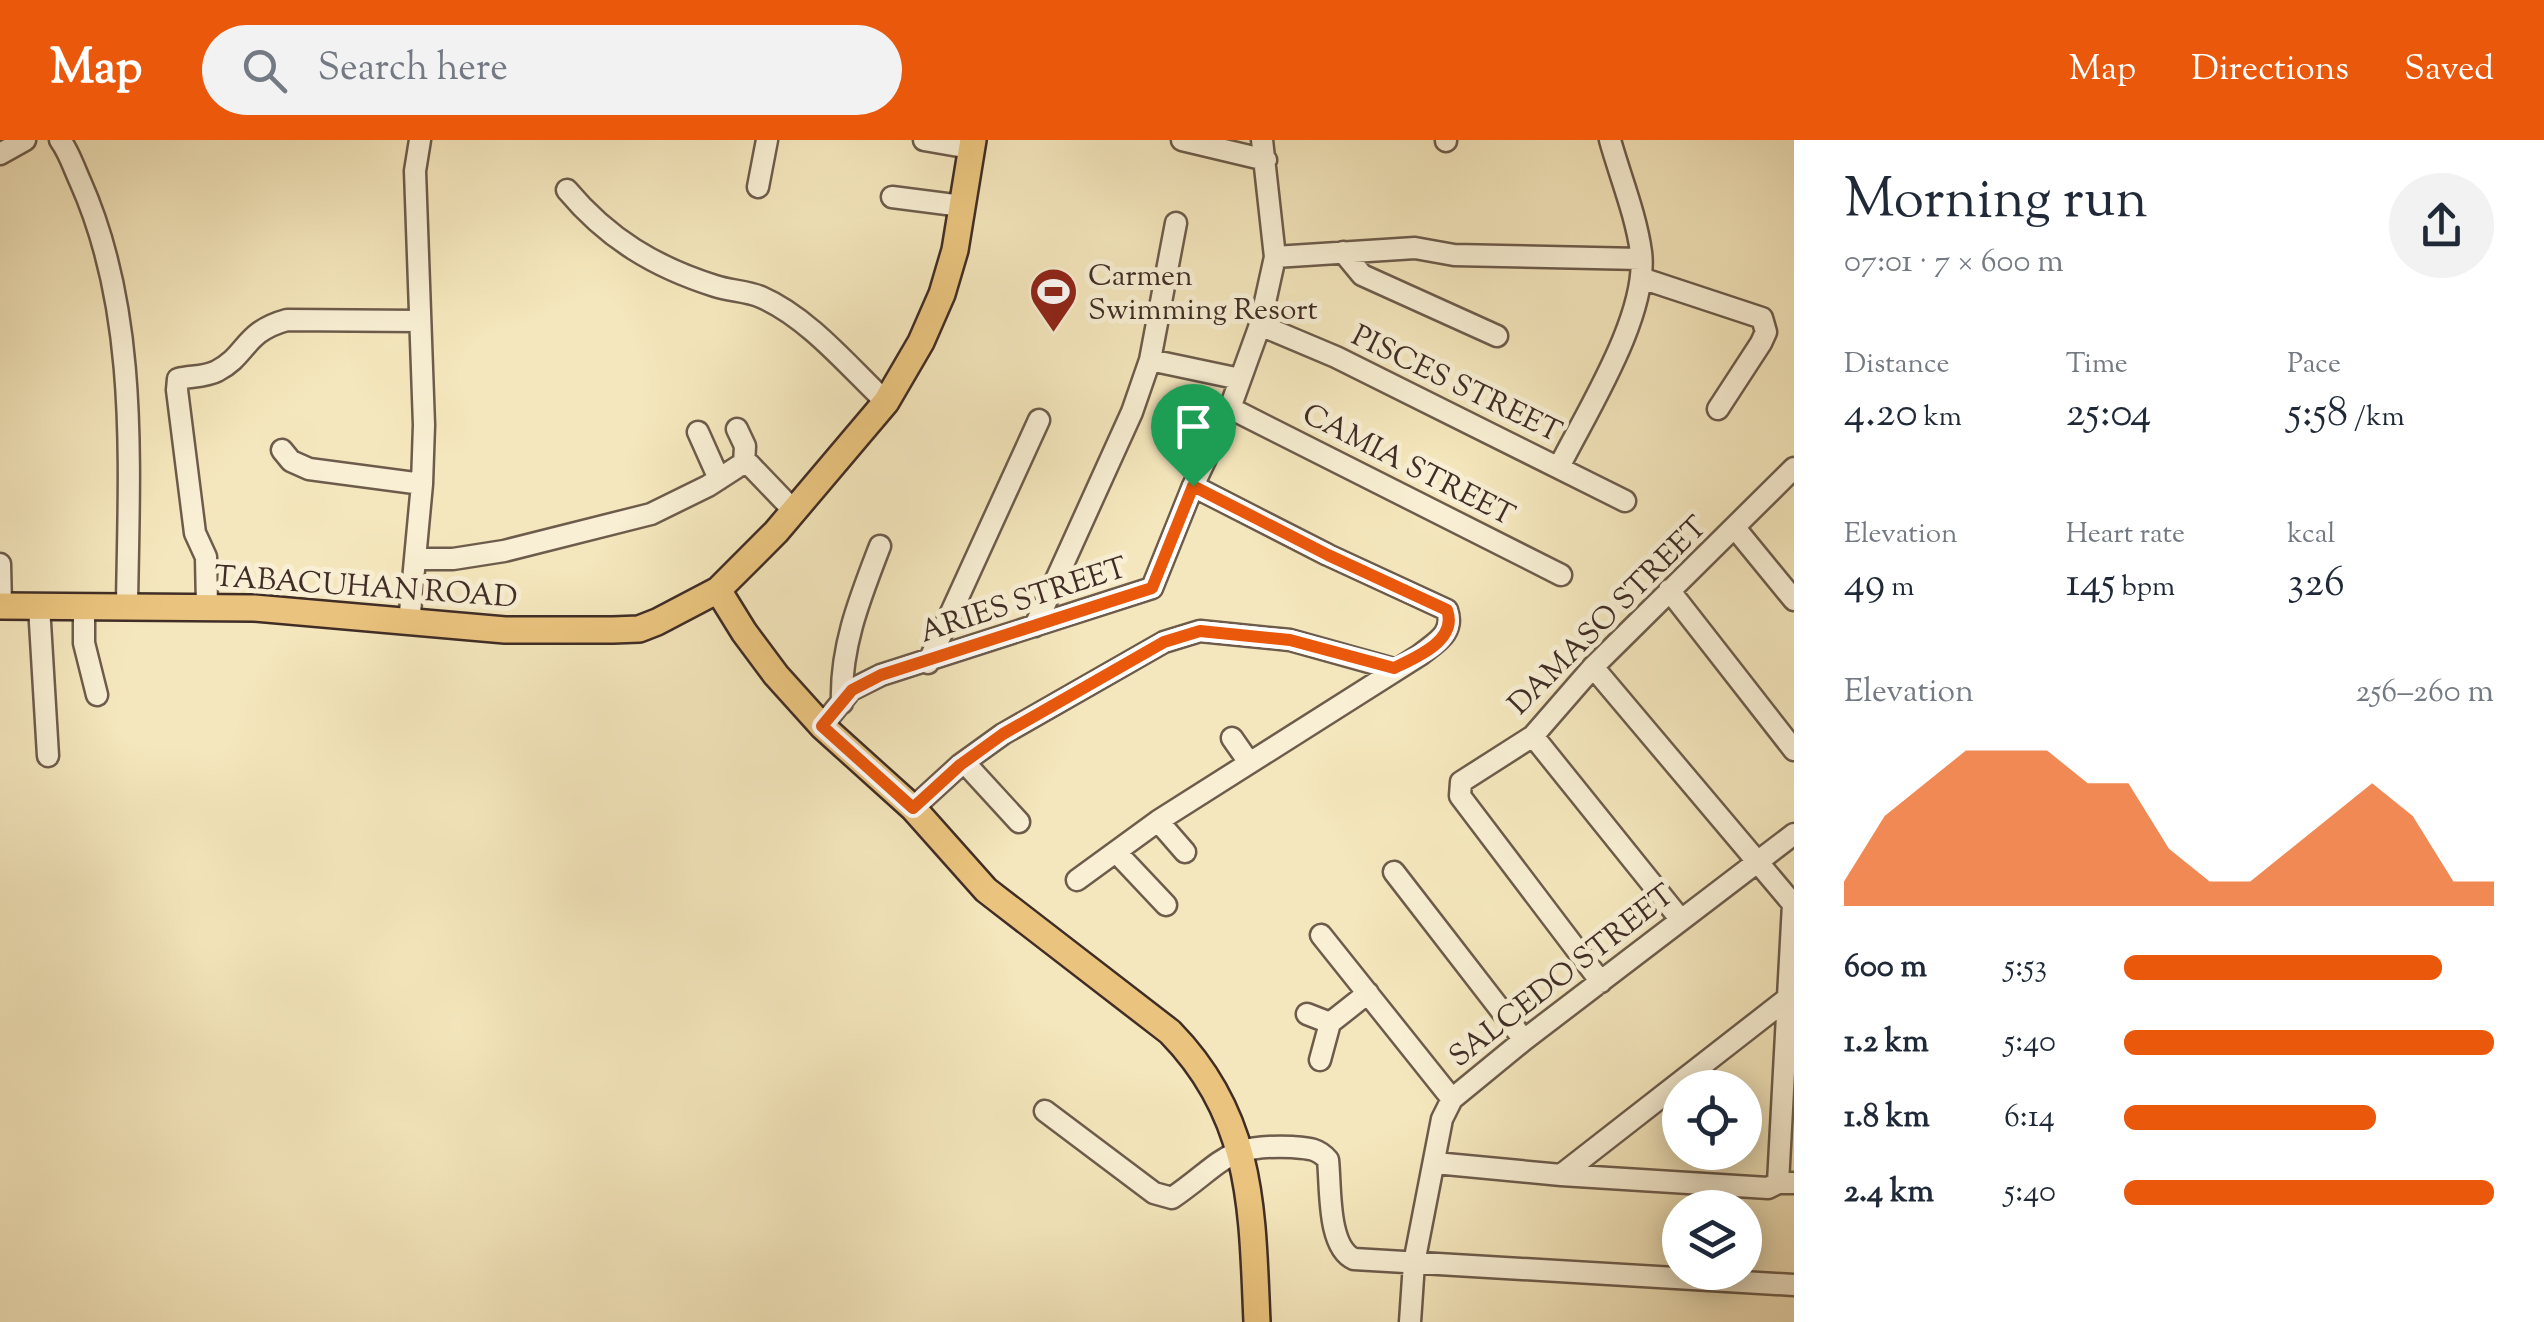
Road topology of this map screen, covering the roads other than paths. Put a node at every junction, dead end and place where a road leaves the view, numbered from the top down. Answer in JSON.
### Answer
{"nodes":[{"id":1,"x":22,"y":140,"type":"edge"},
{"id":2,"x":60,"y":140,"type":"edge"},
{"id":3,"x":420,"y":140,"type":"edge"},
{"id":4,"x":767,"y":140,"type":"edge"},
{"id":5,"x":924,"y":140,"type":"edge"},
{"id":6,"x":1182,"y":140,"type":"edge"},
{"id":7,"x":1610,"y":140,"type":"edge"},
{"id":8,"x":971,"y":144,"type":"edge"},
{"id":9,"x":1264,"y":150,"type":"edge"},
{"id":10,"x":0,"y":154,"type":"edge"},
{"id":11,"x":758,"y":187,"type":"dead end"},
{"id":12,"x":568,"y":190,"type":"dead end"},
{"id":13,"x":892,"y":197,"type":"dead end"},
{"id":14,"x":962,"y":206,"type":"junction"},
{"id":15,"x":1176,"y":223,"type":"dead end"},
{"id":16,"x":1343,"y":252,"type":"junction"},
{"id":17,"x":1275,"y":257,"type":"junction"},
{"id":18,"x":1641,"y":268,"type":"junction"},
{"id":19,"x":419,"y":322,"type":"junction"},
{"id":20,"x":1260,"y":325,"type":"junction"},
{"id":21,"x":1497,"y":336,"type":"dead end"},
{"id":22,"x":1150,"y":360,"type":"junction"},
{"id":23,"x":1240,"y":379,"type":"junction"},
{"id":24,"x":886,"y":402,"type":"junction"},
{"id":25,"x":1230,"y":408,"type":"junction"},
{"id":26,"x":1718,"y":409,"type":"dead end"},
{"id":27,"x":1039,"y":420,"type":"dead end"},
{"id":28,"x":737,"y":429,"type":"dead end"},
{"id":29,"x":698,"y":432,"type":"dead end"},
{"id":30,"x":282,"y":450,"type":"dead end"},
{"id":31,"x":744,"y":465,"type":"junction"},
{"id":32,"x":1559,"y":467,"type":"junction"},
{"id":33,"x":1794,"y":468,"type":"edge"},
{"id":34,"x":719,"y":479,"type":"junction"},
{"id":35,"x":422,"y":484,"type":"junction"},
{"id":36,"x":1193,"y":486,"type":"junction"},
{"id":37,"x":1624,"y":500,"type":"dead end"},
{"id":38,"x":794,"y":511,"type":"junction"},
{"id":39,"x":1735,"y":528,"type":"junction"},
{"id":40,"x":880,"y":546,"type":"dead end"},
{"id":41,"x":415,"y":559,"type":"junction"},
{"id":42,"x":0,"y":564,"type":"edge"},
{"id":43,"x":1561,"y":574,"type":"dead end"},
{"id":44,"x":718,"y":590,"type":"junction"},
{"id":45,"x":1669,"y":590,"type":"junction"},
{"id":46,"x":1794,"y":600,"type":"edge"},
{"id":47,"x":127,"y":604,"type":"junction"},
{"id":48,"x":84,"y":605,"type":"junction"},
{"id":49,"x":0,"y":606,"type":"edge"},
{"id":50,"x":39,"y":606,"type":"junction"},
{"id":51,"x":207,"y":606,"type":"junction"},
{"id":52,"x":409,"y":623,"type":"junction"},
{"id":53,"x":1035,"y":626,"type":"junction"},
{"id":54,"x":928,"y":662,"type":"junction"},
{"id":55,"x":1593,"y":667,"type":"junction"},
{"id":56,"x":1394,"y":668,"type":"junction"},
{"id":57,"x":97,"y":695,"type":"dead end"},
{"id":58,"x":842,"y":703,"type":"junction"},
{"id":59,"x":822,"y":726,"type":"junction"},
{"id":60,"x":1533,"y":736,"type":"junction"},
{"id":61,"x":1232,"y":738,"type":"dead end"},
{"id":62,"x":1794,"y":750,"type":"edge"},
{"id":63,"x":48,"y":756,"type":"dead end"},
{"id":64,"x":1248,"y":761,"type":"junction"},
{"id":65,"x":964,"y":762,"type":"junction"},
{"id":66,"x":913,"y":808,"type":"junction"},
{"id":67,"x":1158,"y":821,"type":"junction"},
{"id":68,"x":1019,"y":822,"type":"dead end"},
{"id":69,"x":1794,"y":834,"type":"edge"},
{"id":70,"x":1116,"y":852,"type":"junction"},
{"id":71,"x":1185,"y":852,"type":"dead end"},
{"id":72,"x":1756,"y":862,"type":"junction"},
{"id":73,"x":1394,"y":872,"type":"dead end"},
{"id":74,"x":1077,"y":880,"type":"dead end"},
{"id":75,"x":1794,"y":904,"type":"edge"},
{"id":76,"x":1166,"y":905,"type":"dead end"},
{"id":77,"x":1680,"y":920,"type":"junction"},
{"id":78,"x":1320,"y":935,"type":"dead end"},
{"id":79,"x":1601,"y":982,"type":"junction"},
{"id":80,"x":1368,"y":993,"type":"junction"},
{"id":81,"x":1791,"y":998,"type":"edge"},
{"id":82,"x":1308,"y":1014,"type":"dead end"},
{"id":83,"x":1330,"y":1023,"type":"junction"},
{"id":84,"x":1524,"y":1040,"type":"junction"},
{"id":85,"x":1320,"y":1060,"type":"dead end"},
{"id":86,"x":1788,"y":1084,"type":"edge"},
{"id":87,"x":1452,"y":1098,"type":"junction"},
{"id":88,"x":1045,"y":1110,"type":"dead end"},
{"id":89,"x":1241,"y":1148,"type":"junction"},
{"id":90,"x":1435,"y":1164,"type":"junction"},
{"id":91,"x":1562,"y":1176,"type":"junction"},
{"id":92,"x":1786,"y":1183,"type":"edge"},
{"id":93,"x":1414,"y":1263,"type":"junction"},
{"id":94,"x":1794,"y":1285,"type":"edge"},
{"id":95,"x":1257,"y":1322,"type":"edge"},
{"id":96,"x":1410,"y":1322,"type":"edge"}],
"edges":[{"from":1,"to":10,"type":"street"},
{"from":2,"to":47,"type":"street"},
{"from":3,"to":19,"type":"street"},
{"from":4,"to":11,"type":"street"},
{"from":5,"to":8,"type":"street"},
{"from":6,"to":9,"type":"street"},
{"from":7,"to":18,"type":"street"},
{"from":8,"to":14,"type":"main road","name":"TABACUHAN ROAD"},
{"from":9,"to":17,"type":"street","name":"ARIES STREET"},
{"from":12,"to":24,"type":"street"},
{"from":13,"to":14,"type":"street"},
{"from":14,"to":24,"type":"main road","name":"TABACUHAN ROAD"},
{"from":15,"to":22,"type":"street"},
{"from":16,"to":17,"type":"street"},
{"from":16,"to":18,"type":"street"},
{"from":16,"to":21,"type":"street"},
{"from":17,"to":20,"type":"street","name":"ARIES STREET"},
{"from":18,"to":26,"type":"street"},
{"from":18,"to":32,"type":"street"},
{"from":19,"to":35,"type":"street"},
{"from":19,"to":51,"type":"street"},
{"from":20,"to":23,"type":"street","name":"ARIES STREET"},
{"from":20,"to":32,"type":"street","name":"PISCES STREET"},
{"from":22,"to":23,"type":"street"},
{"from":22,"to":53,"type":"street"},
{"from":23,"to":25,"type":"street","name":"ARIES STREET"},
{"from":24,"to":38,"type":"main road","name":"TABACUHAN ROAD"},
{"from":25,"to":36,"type":"street","name":"ARIES STREET"},
{"from":25,"to":43,"type":"street","name":"CAMIA STREET"},
{"from":27,"to":54,"type":"street"},
{"from":28,"to":31,"type":"street"},
{"from":29,"to":34,"type":"street"},
{"from":30,"to":35,"type":"street"},
{"from":31,"to":34,"type":"street"},
{"from":31,"to":38,"type":"street"},
{"from":32,"to":37,"type":"street","name":"PISCES STREET"},
{"from":33,"to":39,"type":"street","name":"DAMASO STREET"},
{"from":34,"to":41,"type":"street"},
{"from":35,"to":41,"type":"street"},
{"from":36,"to":53,"type":"street","name":"ARIES STREET"},
{"from":36,"to":56,"type":"street"},
{"from":38,"to":44,"type":"main road","name":"TABACUHAN ROAD"},
{"from":39,"to":45,"type":"street","name":"DAMASO STREET"},
{"from":39,"to":46,"type":"street"},
{"from":40,"to":58,"type":"street"},
{"from":41,"to":52,"type":"street"},
{"from":42,"to":49,"type":"street"},
{"from":44,"to":52,"type":"main road","name":"TABACUHAN ROAD"},
{"from":44,"to":59,"type":"main road"},
{"from":45,"to":55,"type":"street","name":"DAMASO STREET"},
{"from":45,"to":62,"type":"street"},
{"from":47,"to":48,"type":"main road","name":"TABACUHAN ROAD"},
{"from":47,"to":51,"type":"main road","name":"TABACUHAN ROAD"},
{"from":48,"to":50,"type":"main road","name":"TABACUHAN ROAD"},
{"from":48,"to":57,"type":"street"},
{"from":49,"to":50,"type":"main road","name":"TABACUHAN ROAD"},
{"from":50,"to":63,"type":"street"},
{"from":51,"to":52,"type":"main road","name":"TABACUHAN ROAD"},
{"from":53,"to":54,"type":"street","name":"ARIES STREET"},
{"from":54,"to":58,"type":"street","name":"ARIES STREET"},
{"from":55,"to":60,"type":"street","name":"DAMASO STREET"},
{"from":55,"to":72,"type":"street"},
{"from":56,"to":64,"type":"street"},
{"from":56,"to":65,"type":"street"},
{"from":58,"to":59,"type":"street","name":"ARIES STREET"},
{"from":59,"to":66,"type":"main road"},
{"from":60,"to":77,"type":"street"},
{"from":60,"to":79,"type":"street","name":"DAMASO STREET"},
{"from":61,"to":64,"type":"street"},
{"from":64,"to":67,"type":"street"},
{"from":65,"to":66,"type":"street"},
{"from":65,"to":68,"type":"street"},
{"from":66,"to":89,"type":"main road"},
{"from":67,"to":70,"type":"street"},
{"from":67,"to":71,"type":"street"},
{"from":69,"to":72,"type":"street","name":"SALCEDO STREET"},
{"from":70,"to":74,"type":"street"},
{"from":70,"to":76,"type":"street"},
{"from":72,"to":75,"type":"street"},
{"from":72,"to":77,"type":"street","name":"SALCEDO STREET"},
{"from":73,"to":84,"type":"street"},
{"from":75,"to":81,"type":"street"},
{"from":77,"to":79,"type":"street","name":"SALCEDO STREET"},
{"from":78,"to":80,"type":"street"},
{"from":79,"to":84,"type":"street","name":"SALCEDO STREET"},
{"from":80,"to":83,"type":"street"},
{"from":80,"to":87,"type":"street"},
{"from":81,"to":86,"type":"street"},
{"from":81,"to":91,"type":"street"},
{"from":82,"to":83,"type":"street"},
{"from":83,"to":85,"type":"street"},
{"from":84,"to":87,"type":"street","name":"SALCEDO STREET"},
{"from":86,"to":92,"type":"street"},
{"from":87,"to":90,"type":"street","name":"SALCEDO STREET"},
{"from":88,"to":89,"type":"street"},
{"from":89,"to":93,"type":"street"},
{"from":89,"to":95,"type":"main road"},
{"from":90,"to":91,"type":"street"},
{"from":90,"to":93,"type":"street","name":"SALCEDO STREET"},
{"from":91,"to":92,"type":"street"},
{"from":93,"to":94,"type":"street"},
{"from":93,"to":96,"type":"street","name":"SALCEDO STREET"}]}
